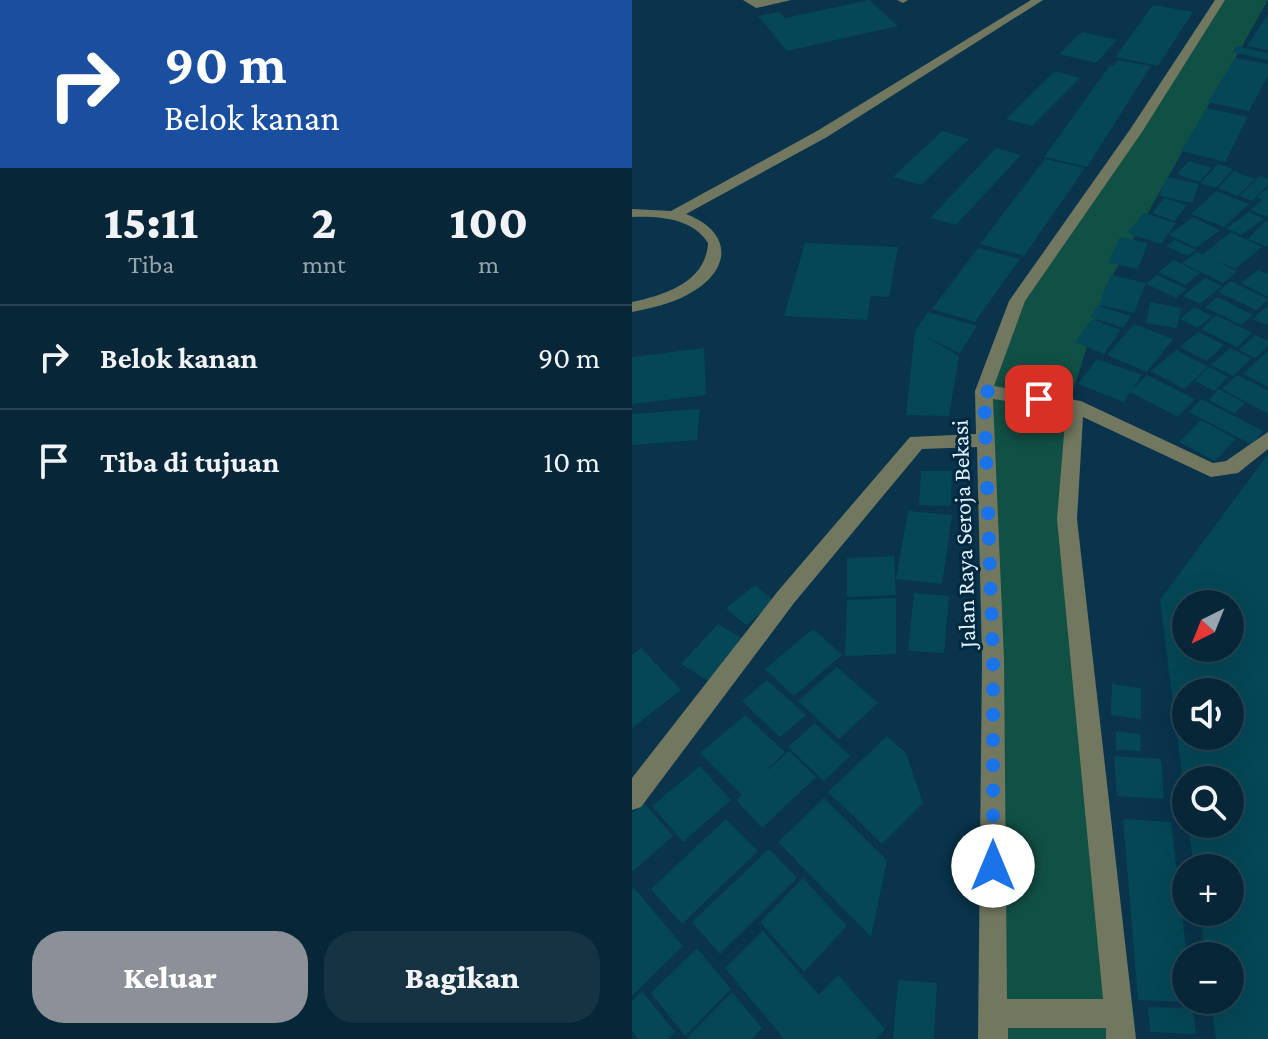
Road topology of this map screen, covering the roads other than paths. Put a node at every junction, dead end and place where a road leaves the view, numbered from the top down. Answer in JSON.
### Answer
{"nodes":[{"id":1,"x":748,"y":0,"type":"edge"},
{"id":2,"x":786,"y":0,"type":"edge"},
{"id":3,"x":1038,"y":0,"type":"edge"},
{"id":4,"x":1220,"y":0,"type":"edge"},
{"id":5,"x":632,"y":213,"type":"edge"},
{"id":6,"x":676,"y":214,"type":"junction"},
{"id":7,"x":632,"y":307,"type":"edge"},
{"id":8,"x":984,"y":391,"type":"junction"},
{"id":9,"x":1072,"y":404,"type":"junction"},
{"id":10,"x":1268,"y":439,"type":"edge"},
{"id":11,"x":987,"y":440,"type":"junction"},
{"id":12,"x":632,"y":798,"type":"edge"},
{"id":13,"x":999,"y":1022,"type":"edge"},
{"id":14,"x":1113,"y":1022,"type":"edge"}],
"edges":[{"from":1,"to":2,"type":"street"},
{"from":3,"to":6,"type":"street"},
{"from":4,"to":8,"type":"street","name":"Jalan Raya Seroja Bekasi"},
{"from":5,"to":6,"type":"street"},
{"from":6,"to":7,"type":"street"},
{"from":8,"to":9,"type":"street"},
{"from":8,"to":11,"type":"street","name":"Jalan Raya Seroja Bekasi"},
{"from":9,"to":10,"type":"street"},
{"from":9,"to":14,"type":"street"},
{"from":11,"to":12,"type":"street"},
{"from":11,"to":13,"type":"street","name":"Jalan Raya Seroja Bekasi"},
{"from":13,"to":14,"type":"street"}]}
